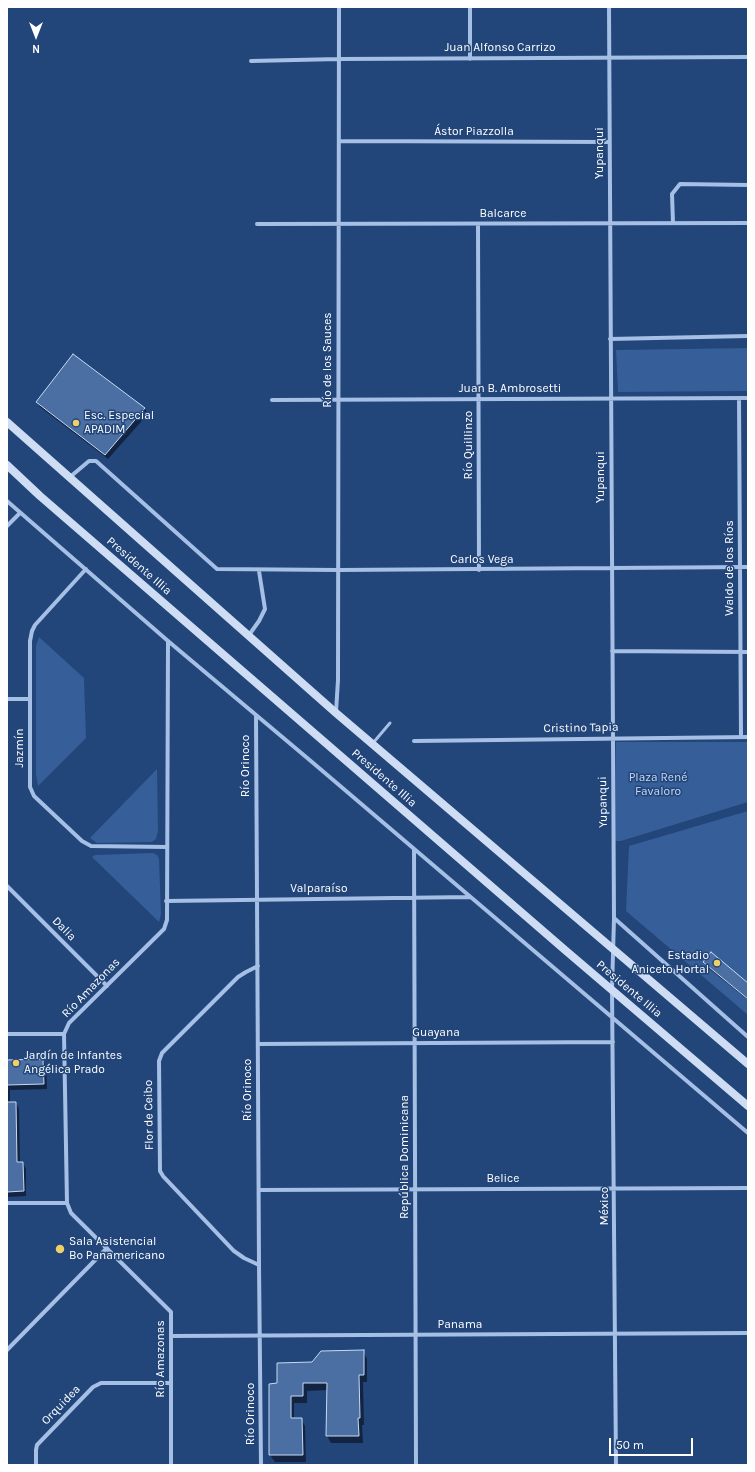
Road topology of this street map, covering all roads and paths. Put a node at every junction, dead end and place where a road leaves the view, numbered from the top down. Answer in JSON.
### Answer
{"nodes":[{"id":1,"x":339,"y":7,"type":"edge"},
{"id":2,"x":470,"y":7,"type":"edge"},
{"id":3,"x":609,"y":7,"type":"edge"},
{"id":4,"x":748,"y":57,"type":"edge"},
{"id":5,"x":470,"y":58,"type":"junction"},
{"id":6,"x":609,"y":58,"type":"junction"},
{"id":7,"x":339,"y":59,"type":"junction"},
{"id":8,"x":251,"y":61,"type":"dead end"},
{"id":9,"x":339,"y":141,"type":"junction"},
{"id":10,"x":610,"y":142,"type":"junction"},
{"id":11,"x":748,"y":185,"type":"edge"},
{"id":12,"x":610,"y":223,"type":"junction"},
{"id":13,"x":673,"y":223,"type":"junction"},
{"id":14,"x":748,"y":223,"type":"edge"},
{"id":15,"x":258,"y":224,"type":"dead end"},
{"id":16,"x":339,"y":224,"type":"junction"},
{"id":17,"x":478,"y":224,"type":"junction"},
{"id":18,"x":748,"y":336,"type":"edge"},
{"id":19,"x":610,"y":339,"type":"junction"},
{"id":20,"x":739,"y":398,"type":"junction"},
{"id":21,"x":748,"y":398,"type":"edge"},
{"id":22,"x":478,"y":399,"type":"junction"},
{"id":23,"x":611,"y":399,"type":"junction"},
{"id":24,"x":272,"y":400,"type":"dead end"},
{"id":25,"x":338,"y":400,"type":"junction"},
{"id":26,"x":7,"y":422,"type":"edge"},
{"id":27,"x":7,"y":465,"type":"edge"},
{"id":28,"x":70,"y":477,"type":"junction"},
{"id":29,"x":7,"y":501,"type":"edge"},
{"id":30,"x":20,"y":513,"type":"junction"},
{"id":31,"x":7,"y":526,"type":"edge"},
{"id":32,"x":740,"y":567,"type":"junction"},
{"id":33,"x":748,"y":567,"type":"edge"},
{"id":34,"x":86,"y":569,"type":"junction"},
{"id":35,"x":611,"y":569,"type":"junction"},
{"id":36,"x":338,"y":570,"type":"junction"},
{"id":37,"x":479,"y":570,"type":"junction"},
{"id":38,"x":259,"y":571,"type":"junction"},
{"id":39,"x":249,"y":635,"type":"junction"},
{"id":40,"x":168,"y":641,"type":"junction"},
{"id":41,"x":612,"y":651,"type":"junction"},
{"id":42,"x":740,"y":652,"type":"junction"},
{"id":43,"x":748,"y":652,"type":"edge"},
{"id":44,"x":7,"y":699,"type":"edge"},
{"id":45,"x":30,"y":699,"type":"junction"},
{"id":46,"x":336,"y":713,"type":"junction"},
{"id":47,"x":256,"y":715,"type":"junction"},
{"id":48,"x":390,"y":723,"type":"dead end"},
{"id":49,"x":741,"y":737,"type":"junction"},
{"id":50,"x":748,"y":737,"type":"edge"},
{"id":51,"x":612,"y":738,"type":"junction"},
{"id":52,"x":414,"y":741,"type":"dead end"},
{"id":53,"x":372,"y":743,"type":"junction"},
{"id":54,"x":167,"y":847,"type":"junction"},
{"id":55,"x":414,"y":849,"type":"junction"},
{"id":56,"x":7,"y":886,"type":"edge"},
{"id":57,"x":471,"y":897,"type":"junction"},
{"id":58,"x":414,"y":898,"type":"junction"},
{"id":59,"x":257,"y":899,"type":"junction"},
{"id":60,"x":166,"y":901,"type":"junction"},
{"id":61,"x":614,"y":918,"type":"junction"},
{"id":62,"x":613,"y":948,"type":"junction"},
{"id":63,"x":258,"y":966,"type":"junction"},
{"id":64,"x":106,"y":986,"type":"junction"},
{"id":65,"x":612,"y":990,"type":"junction"},
{"id":66,"x":613,"y":1018,"type":"junction"},
{"id":67,"x":7,"y":1034,"type":"edge"},
{"id":68,"x":64,"y":1034,"type":"junction"},
{"id":69,"x":748,"y":1037,"type":"edge"},
{"id":70,"x":614,"y":1042,"type":"junction"},
{"id":71,"x":415,"y":1043,"type":"junction"},
{"id":72,"x":258,"y":1044,"type":"junction"},
{"id":73,"x":748,"y":1064,"type":"edge"},
{"id":74,"x":748,"y":1106,"type":"edge"},
{"id":75,"x":748,"y":1133,"type":"edge"},
{"id":76,"x":614,"y":1188,"type":"junction"},
{"id":77,"x":748,"y":1188,"type":"edge"},
{"id":78,"x":415,"y":1189,"type":"junction"},
{"id":79,"x":259,"y":1190,"type":"junction"},
{"id":80,"x":7,"y":1203,"type":"edge"},
{"id":81,"x":67,"y":1203,"type":"junction"},
{"id":82,"x":107,"y":1248,"type":"junction"},
{"id":83,"x":259,"y":1265,"type":"junction"},
{"id":84,"x":748,"y":1333,"type":"edge"},
{"id":85,"x":615,"y":1334,"type":"junction"},
{"id":86,"x":416,"y":1335,"type":"junction"},
{"id":87,"x":172,"y":1336,"type":"junction"},
{"id":88,"x":260,"y":1336,"type":"junction"},
{"id":89,"x":7,"y":1350,"type":"edge"},
{"id":90,"x":171,"y":1383,"type":"junction"},
{"id":91,"x":36,"y":1465,"type":"edge"},
{"id":92,"x":171,"y":1465,"type":"edge"},
{"id":93,"x":261,"y":1465,"type":"edge"},
{"id":94,"x":416,"y":1465,"type":"edge"},
{"id":95,"x":616,"y":1465,"type":"edge"}],
"edges":[{"from":1,"to":7,"type":"street","name":"Río de los Sauces"},
{"from":2,"to":5,"type":"street"},
{"from":3,"to":6,"type":"street","name":"Yupanqui"},
{"from":4,"to":6,"type":"street","name":"Juan Alfonso Carrizo"},
{"from":5,"to":6,"type":"street","name":"Juan Alfonso Carrizo"},
{"from":5,"to":7,"type":"street","name":"Juan Alfonso Carrizo"},
{"from":6,"to":10,"type":"street","name":"Yupanqui"},
{"from":7,"to":8,"type":"street","name":"Juan Alfonso Carrizo"},
{"from":7,"to":9,"type":"street","name":"Río de los Sauces"},
{"from":9,"to":10,"type":"street","name":"Ástor Piazzolla"},
{"from":9,"to":16,"type":"street","name":"Río de los Sauces"},
{"from":10,"to":12,"type":"street","name":"Yupanqui"},
{"from":11,"to":13,"type":"street"},
{"from":12,"to":13,"type":"street","name":"Balcarce"},
{"from":12,"to":17,"type":"street","name":"Balcarce"},
{"from":12,"to":19,"type":"street","name":"Yupanqui"},
{"from":13,"to":14,"type":"street","name":"Balcarce"},
{"from":15,"to":16,"type":"street","name":"Balcarce"},
{"from":16,"to":17,"type":"street","name":"Balcarce"},
{"from":16,"to":25,"type":"street","name":"Río de los Sauces"},
{"from":17,"to":22,"type":"street","name":"Río Quillinzo"},
{"from":18,"to":19,"type":"street"},
{"from":19,"to":23,"type":"street","name":"Yupanqui"},
{"from":20,"to":21,"type":"street","name":"Juan B. Ambrosetti"},
{"from":20,"to":23,"type":"street","name":"Juan B. Ambrosetti"},
{"from":20,"to":32,"type":"street","name":"Waldo de los Ríos"},
{"from":22,"to":23,"type":"street","name":"Juan B. Ambrosetti"},
{"from":22,"to":25,"type":"street","name":"Juan B. Ambrosetti"},
{"from":22,"to":37,"type":"street","name":"Río Quillinzo"},
{"from":23,"to":35,"type":"street","name":"Yupanqui"},
{"from":24,"to":25,"type":"street","name":"Juan B. Ambrosetti"},
{"from":25,"to":36,"type":"street","name":"Río de los Sauces"},
{"from":26,"to":28,"type":"main road","name":"Presidente Illia"},
{"from":27,"to":65,"type":"main road","name":"Presidente Illia"},
{"from":28,"to":38,"type":"street","name":"Carlos Vega"},
{"from":28,"to":39,"type":"main road","name":"Presidente Illia"},
{"from":29,"to":30,"type":"street"},
{"from":30,"to":31,"type":"street"},
{"from":30,"to":34,"type":"street"},
{"from":32,"to":33,"type":"street","name":"Carlos Vega"},
{"from":32,"to":35,"type":"street","name":"Carlos Vega"},
{"from":32,"to":42,"type":"street","name":"Waldo de los Ríos"},
{"from":34,"to":40,"type":"street"},
{"from":34,"to":45,"type":"street","name":"Jazmín"},
{"from":35,"to":37,"type":"street","name":"Carlos Vega"},
{"from":35,"to":41,"type":"street","name":"Yupanqui"},
{"from":36,"to":37,"type":"street","name":"Carlos Vega"},
{"from":36,"to":38,"type":"street","name":"Carlos Vega"},
{"from":36,"to":46,"type":"street","name":"Río de los Sauces"},
{"from":38,"to":39,"type":"street"},
{"from":39,"to":46,"type":"main road","name":"Presidente Illia"},
{"from":40,"to":47,"type":"street"},
{"from":40,"to":54,"type":"street","name":"Río Amazonas"},
{"from":41,"to":42,"type":"street"},
{"from":41,"to":51,"type":"street","name":"Yupanqui"},
{"from":42,"to":43,"type":"street"},
{"from":42,"to":49,"type":"street","name":"Waldo de los Ríos"},
{"from":44,"to":45,"type":"street"},
{"from":45,"to":54,"type":"street","name":"Jazmín"},
{"from":46,"to":53,"type":"main road","name":"Presidente Illia"},
{"from":47,"to":55,"type":"street"},
{"from":47,"to":59,"type":"street","name":"Río Orinoco"},
{"from":48,"to":53,"type":"lane"},
{"from":49,"to":50,"type":"street","name":"Cristino Tapia"},
{"from":49,"to":51,"type":"street","name":"Cristino Tapia"},
{"from":51,"to":52,"type":"street","name":"Cristino Tapia"},
{"from":51,"to":61,"type":"street","name":"Yupanqui"},
{"from":53,"to":62,"type":"main road","name":"Presidente Illia"},
{"from":54,"to":60,"type":"street","name":"Río Amazonas"},
{"from":55,"to":57,"type":"street"},
{"from":55,"to":58,"type":"street","name":"República Dominicana"},
{"from":56,"to":64,"type":"street","name":"Dalia"},
{"from":57,"to":58,"type":"street","name":"Valparaíso"},
{"from":57,"to":66,"type":"street"},
{"from":58,"to":59,"type":"street","name":"Valparaíso"},
{"from":58,"to":71,"type":"street","name":"República Dominicana"},
{"from":59,"to":60,"type":"street","name":"Valparaíso"},
{"from":59,"to":63,"type":"street","name":"Río Orinoco"},
{"from":60,"to":64,"type":"street","name":"Río Amazonas"},
{"from":61,"to":62,"type":"street","name":"Yupanqui"},
{"from":61,"to":69,"type":"street"},
{"from":62,"to":65,"type":"street","name":"México"},
{"from":62,"to":73,"type":"main road","name":"Presidente Illia"},
{"from":63,"to":72,"type":"street","name":"Río Orinoco"},
{"from":63,"to":83,"type":"street","name":"Flor de Ceibo"},
{"from":64,"to":68,"type":"street","name":"Río Amazonas"},
{"from":65,"to":66,"type":"street","name":"México"},
{"from":65,"to":74,"type":"main road","name":"Presidente Illia"},
{"from":66,"to":70,"type":"street","name":"México"},
{"from":66,"to":75,"type":"street"},
{"from":67,"to":68,"type":"street"},
{"from":68,"to":81,"type":"street","name":"Río Amazonas"},
{"from":70,"to":71,"type":"street","name":"Guayana"},
{"from":70,"to":76,"type":"street","name":"México"},
{"from":71,"to":72,"type":"street","name":"Guayana"},
{"from":71,"to":78,"type":"street","name":"República Dominicana"},
{"from":72,"to":79,"type":"street","name":"Río Orinoco"},
{"from":76,"to":77,"type":"street","name":"Belice"},
{"from":76,"to":78,"type":"street","name":"Belice"},
{"from":76,"to":85,"type":"street","name":"México"},
{"from":78,"to":79,"type":"street","name":"Belice"},
{"from":78,"to":86,"type":"street","name":"República Dominicana"},
{"from":79,"to":83,"type":"street","name":"Río Orinoco"},
{"from":80,"to":81,"type":"street"},
{"from":81,"to":82,"type":"street","name":"Río Amazonas"},
{"from":82,"to":87,"type":"street","name":"Río Amazonas"},
{"from":82,"to":89,"type":"street"},
{"from":83,"to":88,"type":"street","name":"Río Orinoco"},
{"from":84,"to":85,"type":"street","name":"Panama"},
{"from":85,"to":86,"type":"street","name":"Panama"},
{"from":85,"to":95,"type":"street","name":"México"},
{"from":86,"to":88,"type":"street","name":"Panama"},
{"from":86,"to":94,"type":"street","name":"República Dominicana"},
{"from":87,"to":88,"type":"street","name":"Panama"},
{"from":87,"to":90,"type":"street","name":"Río Amazonas"},
{"from":88,"to":93,"type":"street","name":"Río Orinoco"},
{"from":90,"to":91,"type":"street","name":"Orquidea"},
{"from":90,"to":92,"type":"street","name":"Río Amazonas"}]}
